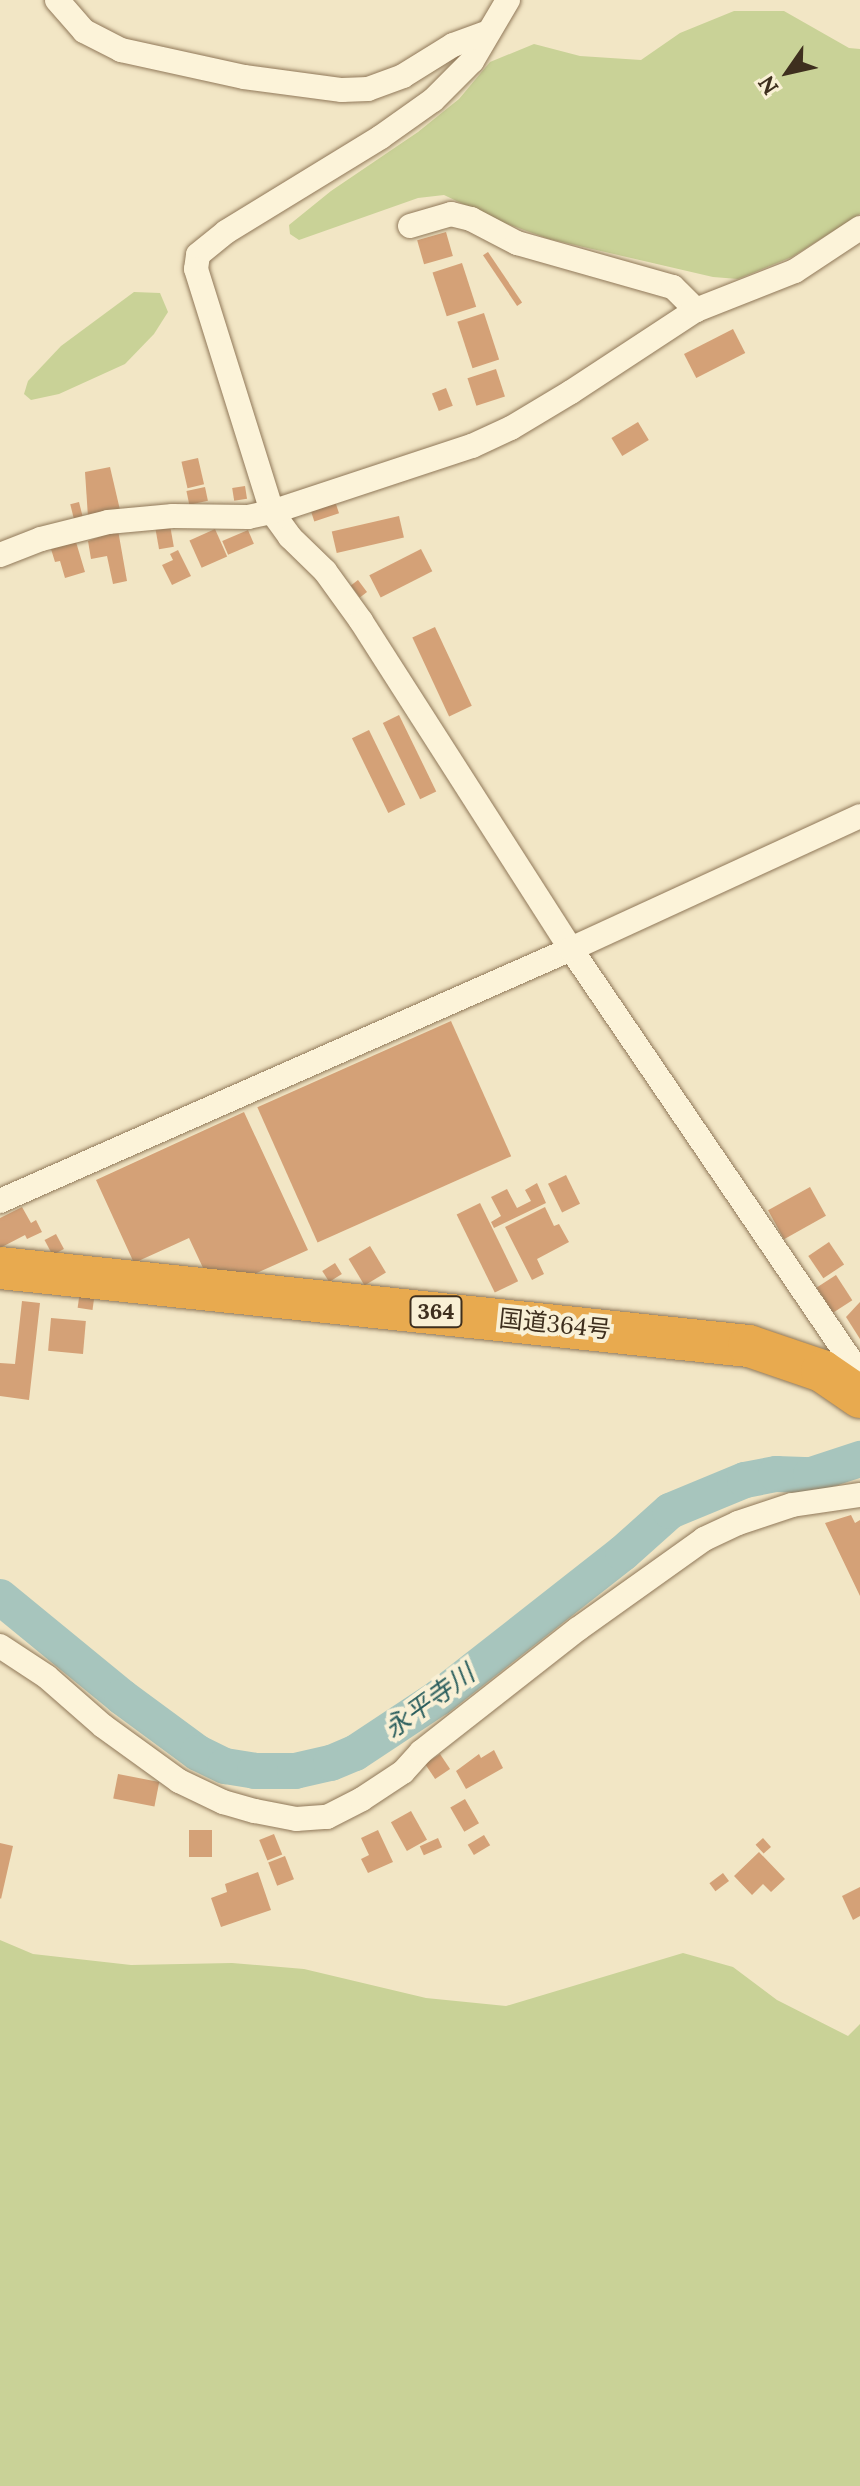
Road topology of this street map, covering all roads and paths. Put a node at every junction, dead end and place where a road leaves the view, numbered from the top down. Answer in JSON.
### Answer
{"nodes":[{"id":1,"x":57,"y":0,"type":"edge"},
{"id":2,"x":508,"y":0,"type":"edge"},
{"id":3,"x":486,"y":33,"type":"junction"},
{"id":4,"x":410,"y":226,"type":"dead end"},
{"id":5,"x":860,"y":228,"type":"edge"},
{"id":6,"x":696,"y":310,"type":"junction"},
{"id":7,"x":272,"y":512,"type":"junction"},
{"id":8,"x":0,"y":555,"type":"edge"},
{"id":9,"x":860,"y":816,"type":"edge"},
{"id":10,"x":571,"y":949,"type":"junction"},
{"id":11,"x":0,"y":1201,"type":"edge"},
{"id":12,"x":0,"y":1268,"type":"edge"},
{"id":13,"x":860,"y":1374,"type":"edge"},
{"id":14,"x":860,"y":1397,"type":"edge"},
{"id":15,"x":860,"y":1495,"type":"edge"},
{"id":16,"x":0,"y":1646,"type":"edge"}],
"edges":[{"from":1,"to":3,"type":"street"},
{"from":2,"to":3,"type":"street"},
{"from":3,"to":7,"type":"street"},
{"from":4,"to":6,"type":"street"},
{"from":5,"to":6,"type":"street"},
{"from":6,"to":7,"type":"street"},
{"from":7,"to":8,"type":"street"},
{"from":7,"to":10,"type":"street"},
{"from":9,"to":10,"type":"street"},
{"from":10,"to":11,"type":"street"},
{"from":10,"to":13,"type":"street"},
{"from":12,"to":14,"type":"highway","name":"国道364号","number":"364"},
{"from":15,"to":16,"type":"street"}]}
